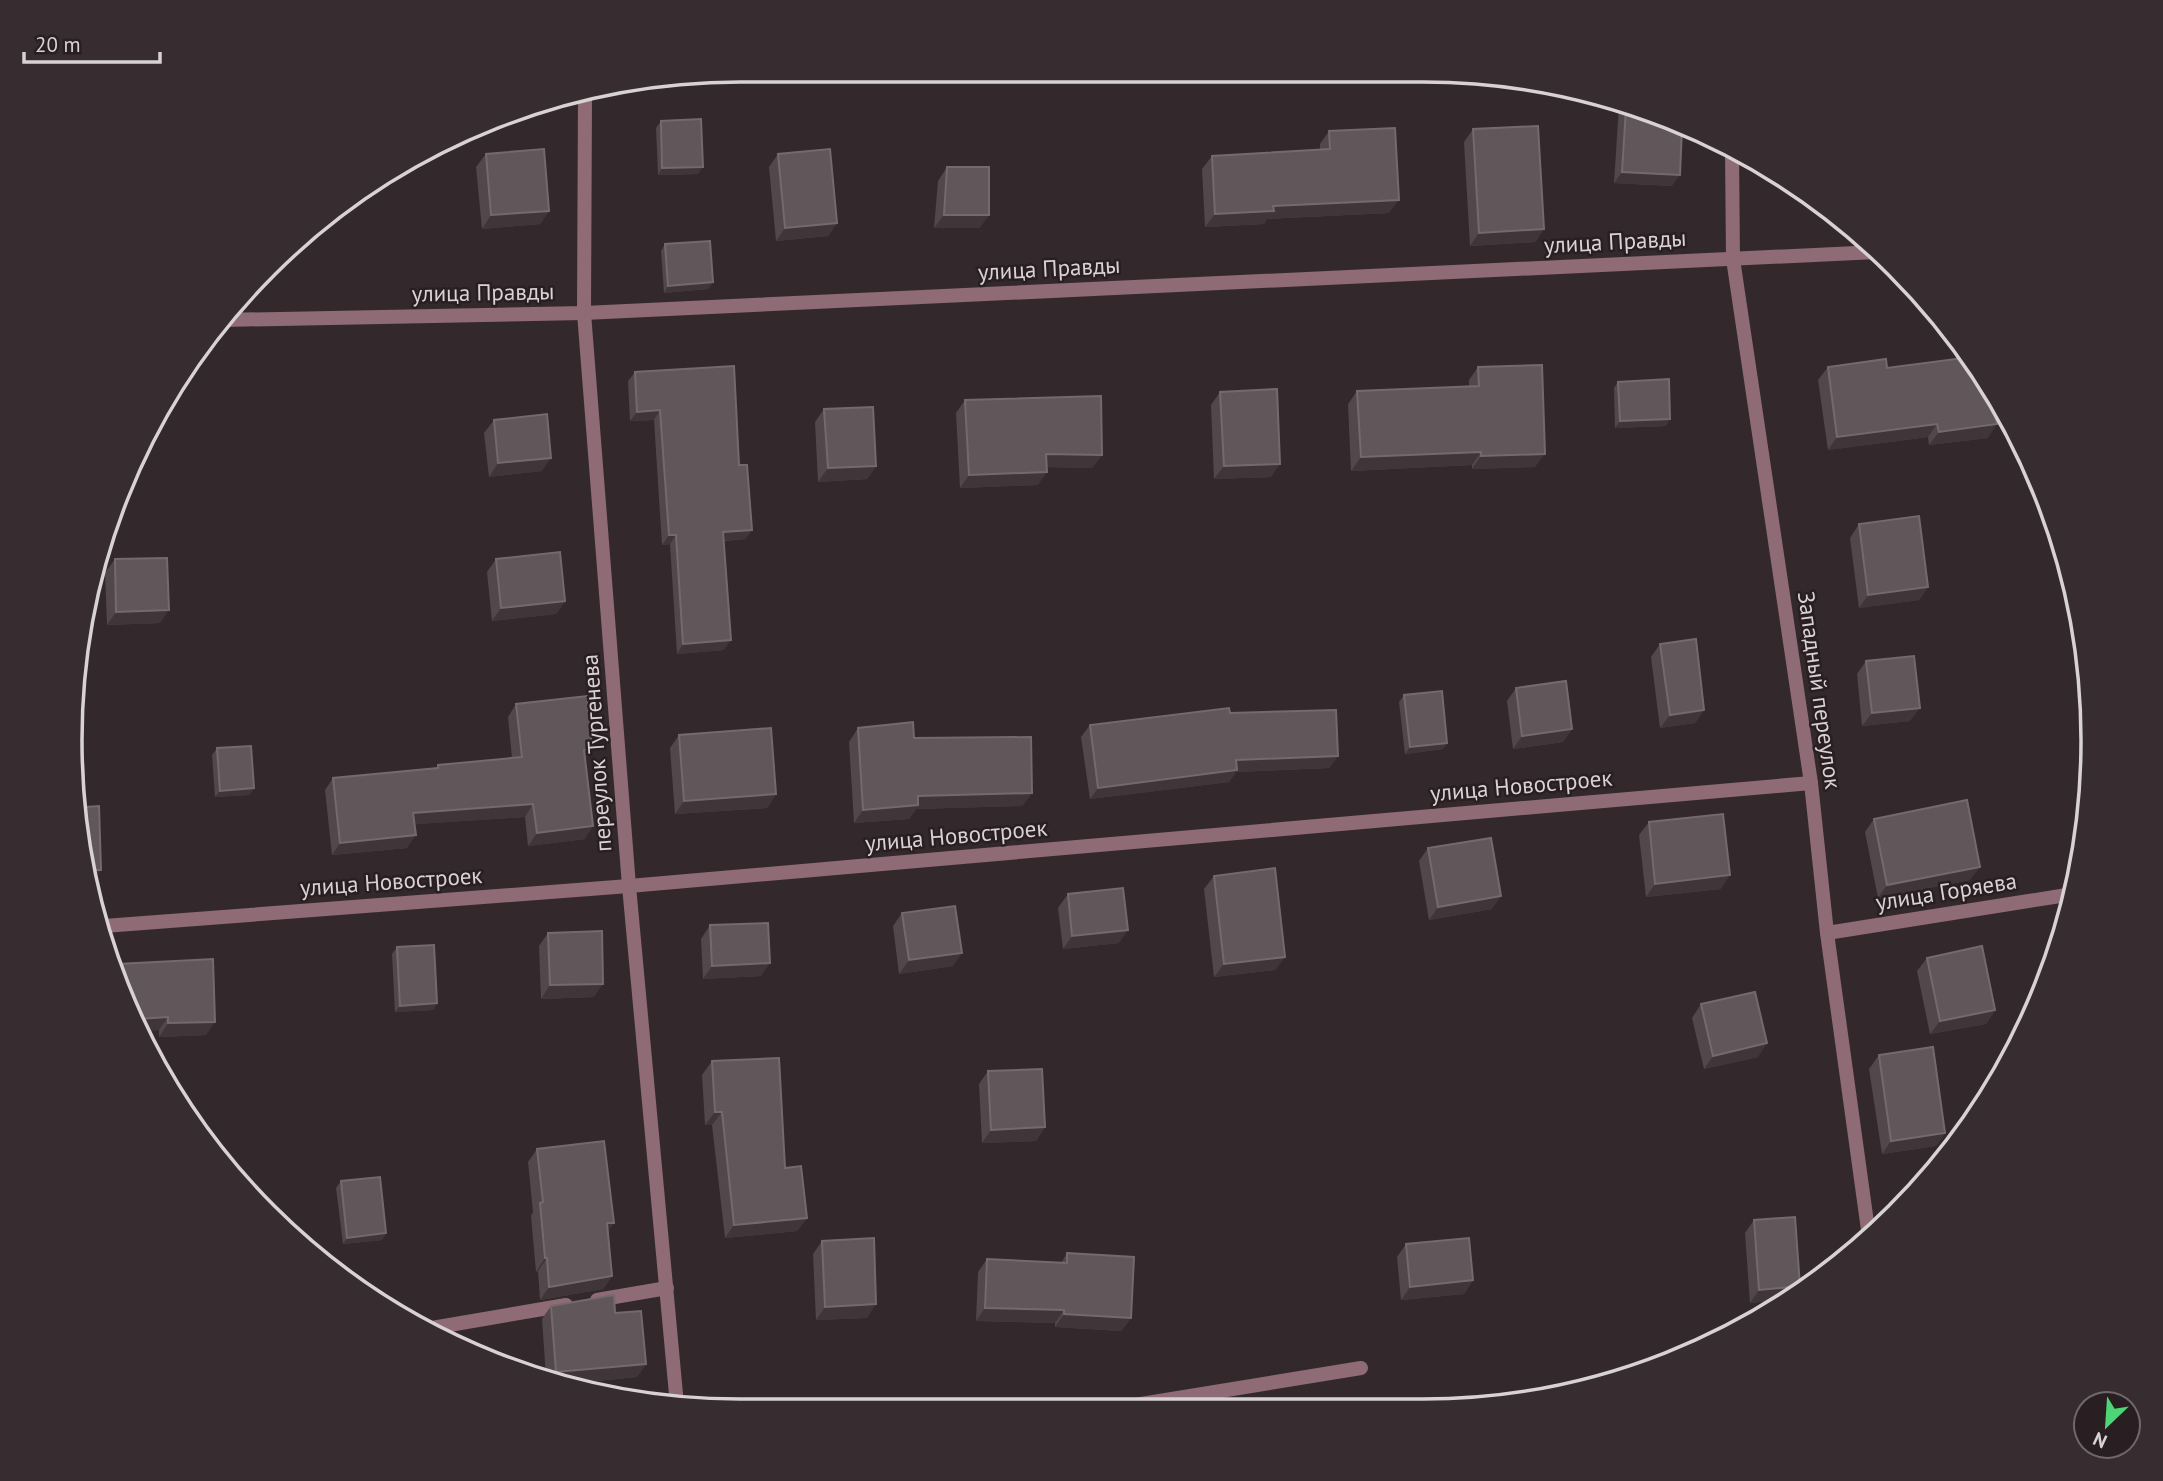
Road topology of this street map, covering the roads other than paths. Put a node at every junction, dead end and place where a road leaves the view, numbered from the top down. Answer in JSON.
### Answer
{"nodes":[{"id":1,"x":585,"y":101,"type":"edge"},
{"id":2,"x":1732,"y":160,"type":"edge"},
{"id":3,"x":1864,"y":253,"type":"edge"},
{"id":4,"x":1733,"y":259,"type":"junction"},
{"id":5,"x":584,"y":313,"type":"junction"},
{"id":6,"x":235,"y":320,"type":"edge"},
{"id":7,"x":1811,"y":783,"type":"junction"},
{"id":8,"x":629,"y":886,"type":"junction"},
{"id":9,"x":2062,"y":896,"type":"edge"},
{"id":10,"x":109,"y":926,"type":"edge"},
{"id":11,"x":1827,"y":933,"type":"junction"},
{"id":12,"x":1867,"y":1225,"type":"edge"},
{"id":13,"x":667,"y":1288,"type":"junction"},
{"id":14,"x":441,"y":1327,"type":"edge"},
{"id":15,"x":1361,"y":1368,"type":"dead end"},
{"id":16,"x":676,"y":1395,"type":"edge"},
{"id":17,"x":1171,"y":1399,"type":"edge"}],
"edges":[{"from":1,"to":5,"type":"street","name":"переулок Тургенева"},
{"from":2,"to":4,"type":"street","name":"Западный переулок"},
{"from":3,"to":4,"type":"street","name":"улица Правды"},
{"from":4,"to":5,"type":"street","name":"улица Правды"},
{"from":4,"to":7,"type":"street","name":"Западный переулок"},
{"from":5,"to":6,"type":"street","name":"улица Правды"},
{"from":5,"to":8,"type":"street","name":"переулок Тургенева"},
{"from":7,"to":8,"type":"street","name":"улица Новостроек"},
{"from":7,"to":11,"type":"street","name":"Западный переулок"},
{"from":8,"to":10,"type":"street","name":"улица Новостроек"},
{"from":8,"to":13,"type":"street","name":"переулок Тургенева"},
{"from":9,"to":11,"type":"street","name":"улица Горяева"},
{"from":11,"to":12,"type":"street","name":"Западный переулок"},
{"from":13,"to":14,"type":"street"},
{"from":13,"to":16,"type":"street","name":"переулок Тургенева"},
{"from":15,"to":17,"type":"street"}]}
